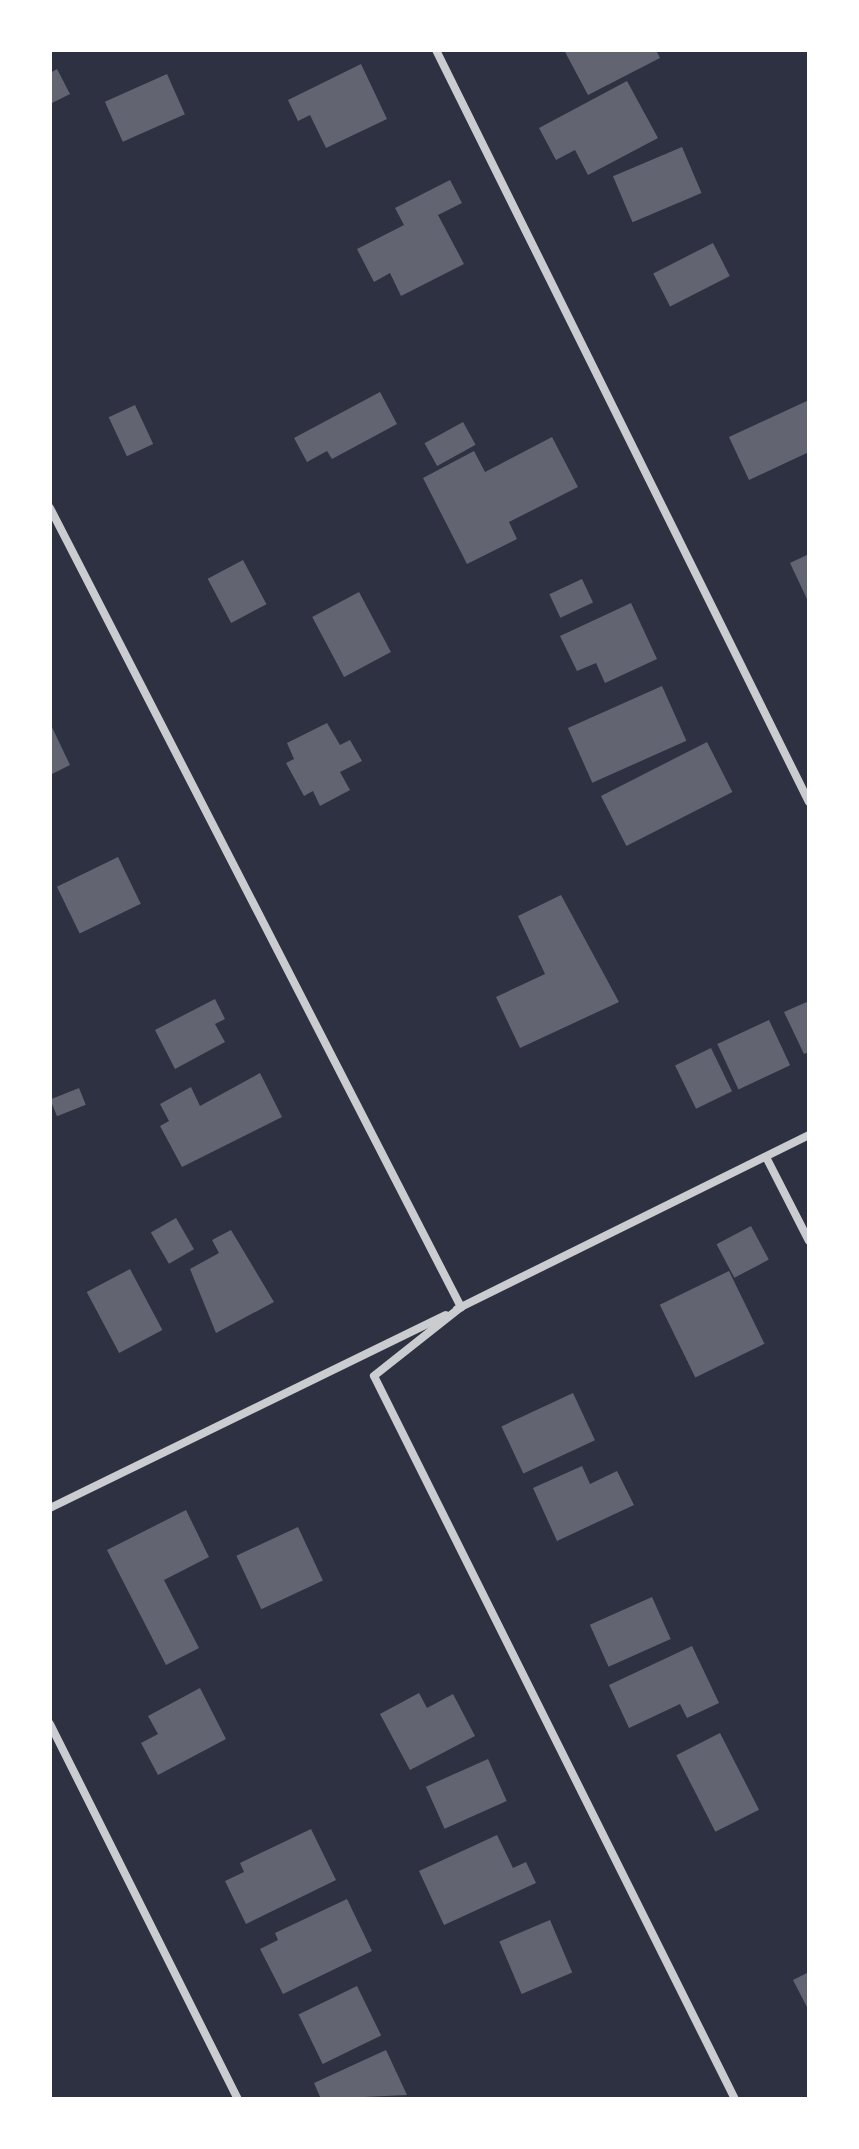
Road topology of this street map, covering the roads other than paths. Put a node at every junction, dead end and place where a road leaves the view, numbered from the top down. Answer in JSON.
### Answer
{"nodes":[{"id":1,"x":436,"y":50,"type":"edge"},
{"id":2,"x":50,"y":508,"type":"edge"},
{"id":3,"x":809,"y":802,"type":"edge"},
{"id":4,"x":809,"y":1135,"type":"edge"},
{"id":5,"x":766,"y":1157,"type":"junction"},
{"id":6,"x":809,"y":1241,"type":"edge"},
{"id":7,"x":461,"y":1307,"type":"junction"},
{"id":8,"x":50,"y":1508,"type":"edge"},
{"id":9,"x":50,"y":1724,"type":"edge"},
{"id":10,"x":238,"y":2099,"type":"edge"},
{"id":11,"x":735,"y":2099,"type":"edge"}],
"edges":[{"from":1,"to":3,"type":"street"},
{"from":2,"to":7,"type":"street"},
{"from":4,"to":5,"type":"street"},
{"from":5,"to":6,"type":"street"},
{"from":5,"to":7,"type":"street"},
{"from":7,"to":8,"type":"street"},
{"from":7,"to":11,"type":"street"},
{"from":9,"to":10,"type":"street"}]}
